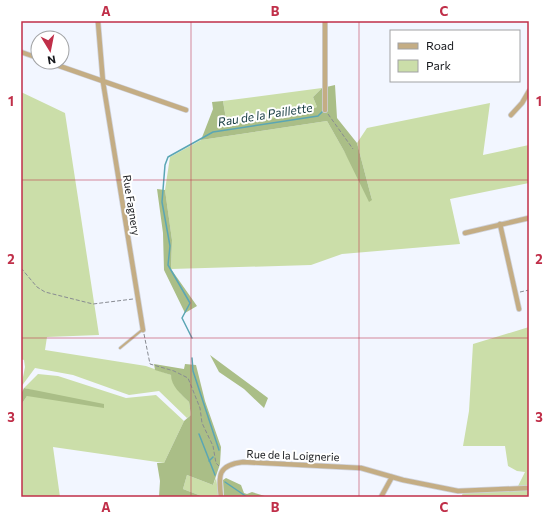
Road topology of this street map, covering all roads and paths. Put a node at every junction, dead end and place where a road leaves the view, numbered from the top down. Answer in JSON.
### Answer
{"nodes":[{"id":1,"x":325,"y":21,"type":"edge"},
{"id":2,"x":98,"y":22,"type":"edge"},
{"id":3,"x":70,"y":70,"type":"edge"},
{"id":4,"x":103,"y":82,"type":"junction"},
{"id":5,"x":529,"y":91,"type":"edge"},
{"id":6,"x":186,"y":110,"type":"dead end"},
{"id":7,"x":325,"y":110,"type":"joint"},
{"id":8,"x":511,"y":115,"type":"dead end"},
{"id":9,"x":354,"y":149,"type":"dead end"},
{"id":10,"x":529,"y":218,"type":"edge"},
{"id":11,"x":500,"y":224,"type":"junction"},
{"id":12,"x":465,"y":233,"type":"dead end"},
{"id":13,"x":21,"y":268,"type":"edge"},
{"id":14,"x":529,"y":290,"type":"edge"},
{"id":15,"x":515,"y":293,"type":"junction"},
{"id":16,"x":138,"y":298,"type":"junction"},
{"id":17,"x":519,"y":309,"type":"dead end"},
{"id":18,"x":143,"y":330,"type":"junction"},
{"id":19,"x":120,"y":348,"type":"dead end"},
{"id":20,"x":222,"y":470,"type":"junction"},
{"id":21,"x":392,"y":477,"type":"junction"},
{"id":22,"x":529,"y":488,"type":"edge"},
{"id":23,"x":458,"y":491,"type":"junction"},
{"id":24,"x":222,"y":497,"type":"edge"},
{"id":25,"x":381,"y":497,"type":"edge"},
{"id":26,"x":457,"y":497,"type":"edge"}],
"edges":[{"from":1,"to":7,"type":"street"},
{"from":2,"to":4,"type":"street","name":"Rue Fagnery"},
{"from":3,"to":4,"type":"street"},
{"from":4,"to":6,"type":"street"},
{"from":4,"to":16,"type":"street","name":"Rue Fagnery"},
{"from":5,"to":8,"type":"street"},
{"from":7,"to":9,"type":"path"},
{"from":10,"to":11,"type":"street"},
{"from":11,"to":12,"type":"street"},
{"from":11,"to":15,"type":"street"},
{"from":13,"to":16,"type":"path"},
{"from":14,"to":15,"type":"path"},
{"from":15,"to":17,"type":"street"},
{"from":16,"to":18,"type":"street","name":"Rue Fagnery"},
{"from":18,"to":19,"type":"lane"},
{"from":18,"to":20,"type":"path"},
{"from":20,"to":21,"type":"street","name":"Rue de la Loignerie"},
{"from":20,"to":24,"type":"street"},
{"from":21,"to":23,"type":"street","name":"Rue de la Loignerie"},
{"from":21,"to":25,"type":"street"},
{"from":22,"to":23,"type":"street","name":"Rue de la Loignerie"},
{"from":23,"to":26,"type":"street"}]}
